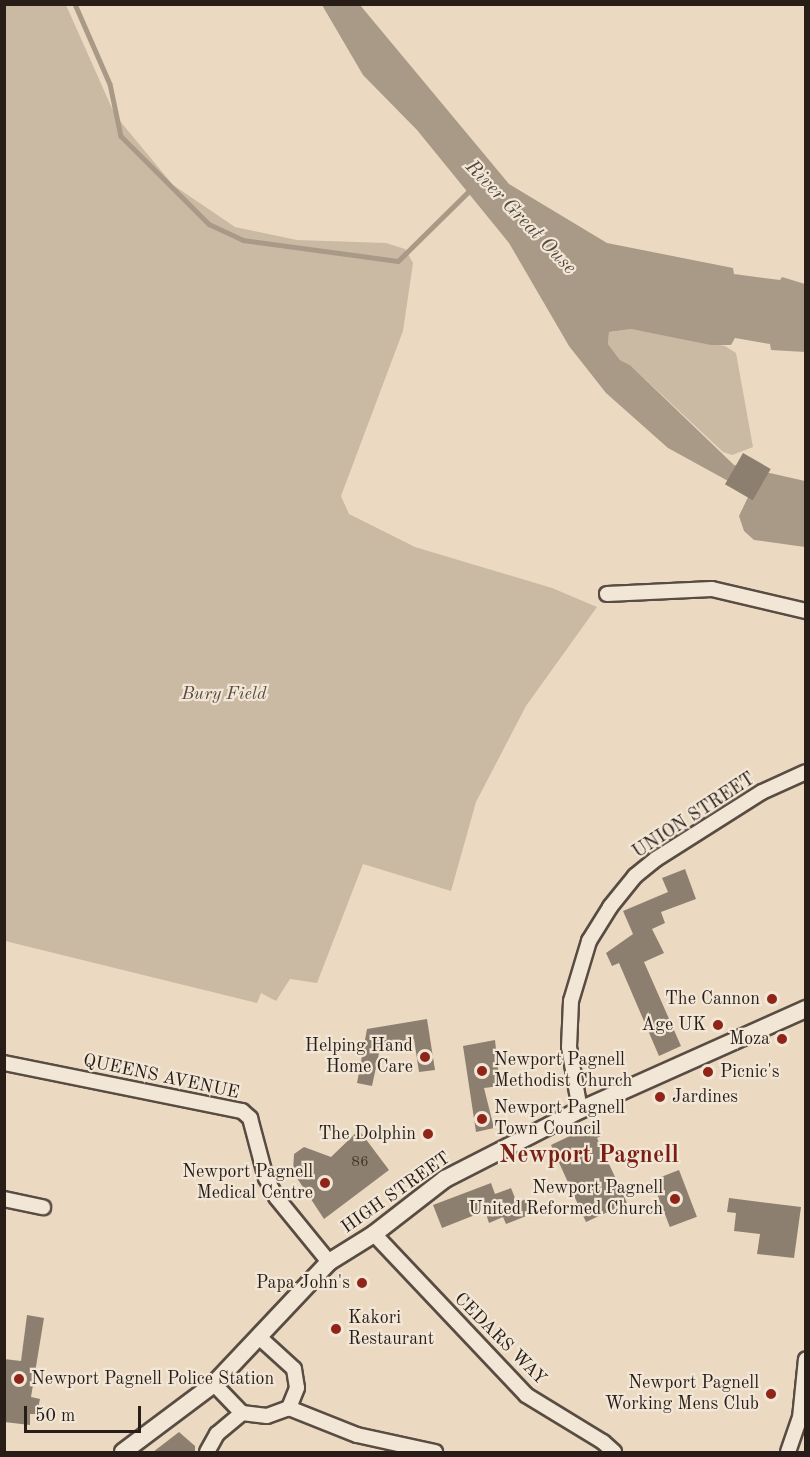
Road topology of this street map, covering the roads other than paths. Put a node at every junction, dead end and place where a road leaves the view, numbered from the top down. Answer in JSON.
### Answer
{"nodes":[{"id":1,"x":607,"y":594,"type":"dead end"},
{"id":2,"x":806,"y":611,"type":"edge"},
{"id":3,"x":806,"y":772,"type":"edge"},
{"id":4,"x":806,"y":1009,"type":"edge"},
{"id":5,"x":4,"y":1063,"type":"edge"},
{"id":6,"x":580,"y":1110,"type":"junction"},
{"id":7,"x":4,"y":1199,"type":"edge"},
{"id":8,"x":43,"y":1207,"type":"dead end"},
{"id":9,"x":374,"y":1234,"type":"junction"},
{"id":10,"x":329,"y":1262,"type":"junction"},
{"id":11,"x":258,"y":1337,"type":"junction"},
{"id":12,"x":806,"y":1359,"type":"edge"},
{"id":13,"x":214,"y":1384,"type":"junction"},
{"id":14,"x":289,"y":1408,"type":"junction"},
{"id":15,"x":242,"y":1413,"type":"junction"},
{"id":16,"x":803,"y":1418,"type":"edge"},
{"id":17,"x":123,"y":1452,"type":"edge"},
{"id":18,"x":207,"y":1452,"type":"edge"},
{"id":19,"x":435,"y":1452,"type":"edge"},
{"id":20,"x":614,"y":1452,"type":"edge"},
{"id":21,"x":788,"y":1452,"type":"edge"}],
"edges":[{"from":1,"to":2,"type":"street"},
{"from":3,"to":6,"type":"street","name":"UNION STREET"},
{"from":4,"to":6,"type":"street","name":"HIGH STREET"},
{"from":5,"to":10,"type":"street","name":"QUEENS AVENUE"},
{"from":6,"to":9,"type":"street","name":"HIGH STREET"},
{"from":7,"to":8,"type":"street"},
{"from":9,"to":10,"type":"street","name":"HIGH STREET"},
{"from":9,"to":20,"type":"street","name":"CEDARS WAY"},
{"from":10,"to":11,"type":"street","name":"HIGH STREET"},
{"from":11,"to":13,"type":"street","name":"HIGH STREET"},
{"from":11,"to":14,"type":"street"},
{"from":12,"to":16,"type":"street"},
{"from":13,"to":15,"type":"street"},
{"from":13,"to":17,"type":"street","name":"HIGH STREET"},
{"from":14,"to":15,"type":"street"},
{"from":14,"to":19,"type":"street"},
{"from":15,"to":18,"type":"street"},
{"from":16,"to":21,"type":"street"}]}
